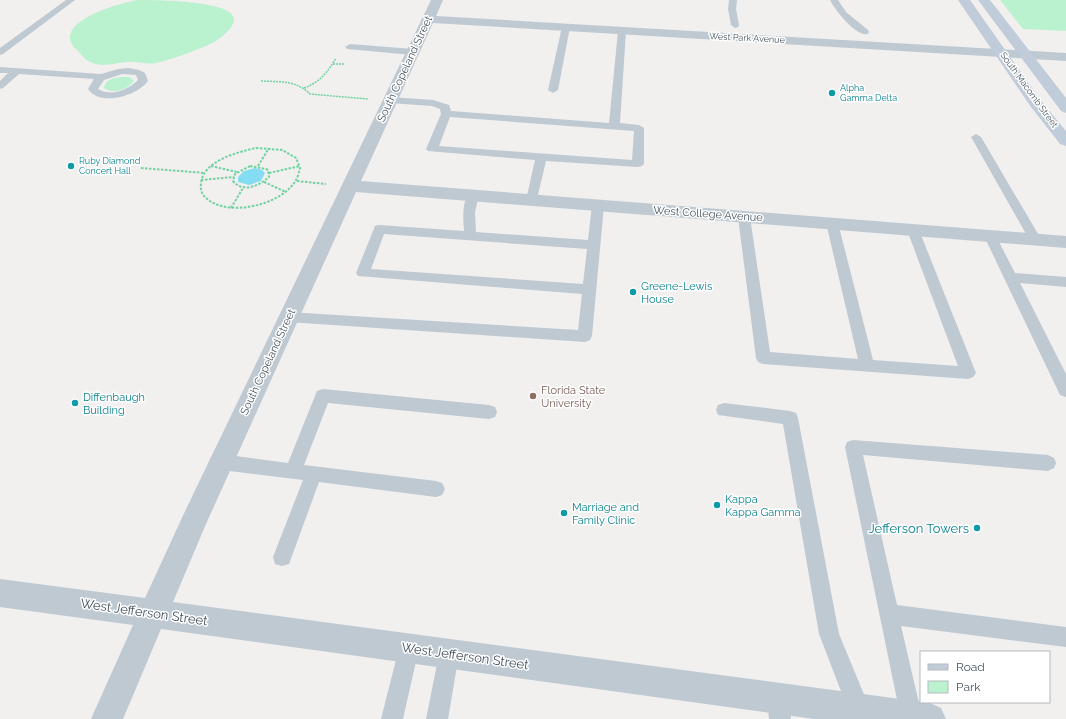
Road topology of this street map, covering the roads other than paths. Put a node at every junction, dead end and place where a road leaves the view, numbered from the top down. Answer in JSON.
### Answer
{"nodes":[{"id":1,"x":71,"y":0,"type":"edge"},
{"id":2,"x":733,"y":0,"type":"edge"},
{"id":3,"x":834,"y":0,"type":"edge"},
{"id":4,"x":964,"y":0,"type":"edge"},
{"id":5,"x":984,"y":0,"type":"edge"},
{"id":6,"x":433,"y":9,"type":"edge"},
{"id":7,"x":524,"y":19,"type":"junction"},
{"id":8,"x":679,"y":22,"type":"dead end"},
{"id":9,"x":719,"y":24,"type":"dead end"},
{"id":10,"x":735,"y":25,"type":"junction"},
{"id":11,"x":750,"y":26,"type":"dead end"},
{"id":12,"x":566,"y":27,"type":"junction"},
{"id":13,"x":622,"y":31,"type":"junction"},
{"id":14,"x":842,"y":31,"type":"dead end"},
{"id":15,"x":865,"y":32,"type":"junction"},
{"id":16,"x":881,"y":33,"type":"dead end"},
{"id":17,"x":976,"y":38,"type":"dead end"},
{"id":18,"x":992,"y":39,"type":"junction"},
{"id":19,"x":1015,"y":41,"type":"junction"},
{"id":20,"x":871,"y":45,"type":"junction"},
{"id":21,"x":350,"y":47,"type":"dead end"},
{"id":22,"x":1027,"y":48,"type":"junction"},
{"id":23,"x":0,"y":52,"type":"edge"},
{"id":24,"x":413,"y":52,"type":"junction"},
{"id":25,"x":1001,"y":53,"type":"junction"},
{"id":26,"x":1066,"y":56,"type":"edge"},
{"id":27,"x":0,"y":70,"type":"edge"},
{"id":28,"x":18,"y":71,"type":"junction"},
{"id":29,"x":104,"y":76,"type":"dead end"},
{"id":30,"x":0,"y":86,"type":"edge"},
{"id":31,"x":553,"y":90,"type":"dead end"},
{"id":32,"x":390,"y":100,"type":"junction"},
{"id":33,"x":1066,"y":108,"type":"edge"},
{"id":34,"x":446,"y":114,"type":"junction"},
{"id":35,"x":614,"y":126,"type":"junction"},
{"id":36,"x":976,"y":137,"type":"dead end"},
{"id":37,"x":1066,"y":140,"type":"edge"},
{"id":38,"x":541,"y":157,"type":"junction"},
{"id":39,"x":349,"y":186,"type":"junction"},
{"id":40,"x":473,"y":195,"type":"junction"},
{"id":41,"x":532,"y":200,"type":"junction"},
{"id":42,"x":598,"y":205,"type":"junction"},
{"id":43,"x":744,"y":217,"type":"junction"},
{"id":44,"x":832,"y":223,"type":"junction"},
{"id":45,"x":913,"y":230,"type":"junction"},
{"id":46,"x":470,"y":235,"type":"junction"},
{"id":47,"x":990,"y":236,"type":"junction"},
{"id":48,"x":1035,"y":239,"type":"junction"},
{"id":49,"x":1066,"y":242,"type":"edge"},
{"id":50,"x":593,"y":245,"type":"junction"},
{"id":51,"x":1010,"y":277,"type":"junction"},
{"id":52,"x":1066,"y":282,"type":"edge"},
{"id":53,"x":589,"y":289,"type":"junction"},
{"id":54,"x":288,"y":317,"type":"junction"},
{"id":55,"x":867,"y":366,"type":"junction"},
{"id":56,"x":1066,"y":390,"type":"edge"},
{"id":57,"x":724,"y":410,"type":"dead end"},
{"id":58,"x":489,"y":412,"type":"dead end"},
{"id":59,"x":222,"y":462,"type":"junction"},
{"id":60,"x":1048,"y":463,"type":"dead end"},
{"id":61,"x":294,"y":471,"type":"junction"},
{"id":62,"x":314,"y":473,"type":"junction"},
{"id":63,"x":436,"y":489,"type":"dead end"},
{"id":64,"x":282,"y":557,"type":"dead end"},
{"id":65,"x":0,"y":593,"type":"edge"},
{"id":66,"x":152,"y":613,"type":"junction"},
{"id":67,"x":889,"y":614,"type":"junction"},
{"id":68,"x":1066,"y":637,"type":"edge"},
{"id":69,"x":409,"y":648,"type":"junction"},
{"id":70,"x":449,"y":654,"type":"junction"},
{"id":71,"x":779,"y":709,"type":"edge"},
{"id":72,"x":859,"y":709,"type":"junction"},
{"id":73,"x":920,"y":718,"type":"edge"},
{"id":74,"x":107,"y":719,"type":"edge"},
{"id":75,"x":392,"y":719,"type":"edge"},
{"id":76,"x":437,"y":719,"type":"edge"}],
"edges":[{"from":1,"to":23,"type":"lane"},
{"from":2,"to":10,"type":"lane"},
{"from":3,"to":15,"type":"lane"},
{"from":4,"to":18,"type":"main road","name":"South Macomb Street"},
{"from":5,"to":19,"type":"main road","name":"South Macomb Street"},
{"from":6,"to":7,"type":"street","name":"West Park Avenue"},
{"from":6,"to":24,"type":"street","name":"South Copeland Street"},
{"from":7,"to":8,"type":"street","name":"West Park Avenue"},
{"from":7,"to":12,"type":"street","name":"West Park Avenue"},
{"from":9,"to":10,"type":"street","name":"West Park Avenue"},
{"from":10,"to":11,"type":"street","name":"West Park Avenue"},
{"from":12,"to":13,"type":"street","name":"West Park Avenue"},
{"from":12,"to":31,"type":"lane"},
{"from":13,"to":20,"type":"street","name":"West Park Avenue"},
{"from":13,"to":35,"type":"lane"},
{"from":14,"to":15,"type":"street"},
{"from":15,"to":16,"type":"street"},
{"from":15,"to":20,"type":"street"},
{"from":17,"to":18,"type":"street"},
{"from":18,"to":19,"type":"street"},
{"from":18,"to":25,"type":"main road","name":"South Macomb Street"},
{"from":19,"to":22,"type":"main road","name":"South Macomb Street"},
{"from":20,"to":25,"type":"street","name":"West Park Avenue"},
{"from":21,"to":24,"type":"lane"},
{"from":22,"to":25,"type":"street","name":"West Park Avenue"},
{"from":22,"to":26,"type":"street","name":"West Park Avenue"},
{"from":22,"to":33,"type":"main road","name":"South Macomb Street"},
{"from":24,"to":32,"type":"street","name":"South Copeland Street"},
{"from":25,"to":37,"type":"main road","name":"South Macomb Street"},
{"from":27,"to":28,"type":"lane"},
{"from":28,"to":29,"type":"lane"},
{"from":28,"to":30,"type":"lane"},
{"from":32,"to":34,"type":"lane"},
{"from":32,"to":39,"type":"street","name":"South Copeland Street"},
{"from":34,"to":35,"type":"lane"},
{"from":34,"to":38,"type":"lane"},
{"from":35,"to":38,"type":"lane"},
{"from":36,"to":48,"type":"lane"},
{"from":38,"to":41,"type":"lane"},
{"from":39,"to":40,"type":"street","name":"West College Avenue"},
{"from":39,"to":54,"type":"street","name":"South Copeland Street"},
{"from":40,"to":41,"type":"street","name":"West College Avenue"},
{"from":40,"to":46,"type":"lane"},
{"from":41,"to":42,"type":"street","name":"West College Avenue"},
{"from":42,"to":43,"type":"street","name":"West College Avenue"},
{"from":42,"to":50,"type":"lane"},
{"from":43,"to":44,"type":"street","name":"West College Avenue"},
{"from":43,"to":55,"type":"lane"},
{"from":44,"to":45,"type":"street","name":"West College Avenue"},
{"from":44,"to":55,"type":"lane"},
{"from":45,"to":47,"type":"street","name":"West College Avenue"},
{"from":45,"to":55,"type":"lane"},
{"from":46,"to":50,"type":"lane"},
{"from":46,"to":53,"type":"lane"},
{"from":47,"to":48,"type":"street","name":"West College Avenue"},
{"from":47,"to":51,"type":"lane"},
{"from":48,"to":49,"type":"street","name":"West College Avenue"},
{"from":50,"to":53,"type":"lane"},
{"from":51,"to":52,"type":"lane"},
{"from":51,"to":56,"type":"lane"},
{"from":53,"to":54,"type":"lane"},
{"from":54,"to":59,"type":"street","name":"South Copeland Street"},
{"from":57,"to":72,"type":"lane"},
{"from":58,"to":61,"type":"lane"},
{"from":59,"to":61,"type":"lane"},
{"from":59,"to":66,"type":"street","name":"South Copeland Street"},
{"from":60,"to":67,"type":"lane"},
{"from":61,"to":62,"type":"lane"},
{"from":62,"to":63,"type":"lane"},
{"from":62,"to":64,"type":"lane"},
{"from":65,"to":66,"type":"street","name":"West Jefferson Street"},
{"from":66,"to":69,"type":"street","name":"West Jefferson Street"},
{"from":66,"to":74,"type":"street","name":"South Copeland Street"},
{"from":67,"to":68,"type":"lane"},
{"from":67,"to":73,"type":"lane"},
{"from":69,"to":70,"type":"street","name":"West Jefferson Street"},
{"from":69,"to":75,"type":"lane"},
{"from":70,"to":71,"type":"street","name":"West Jefferson Street"},
{"from":70,"to":76,"type":"lane"},
{"from":71,"to":72,"type":"street","name":"West Jefferson Street"},
{"from":72,"to":73,"type":"street","name":"West Jefferson Street"}]}
